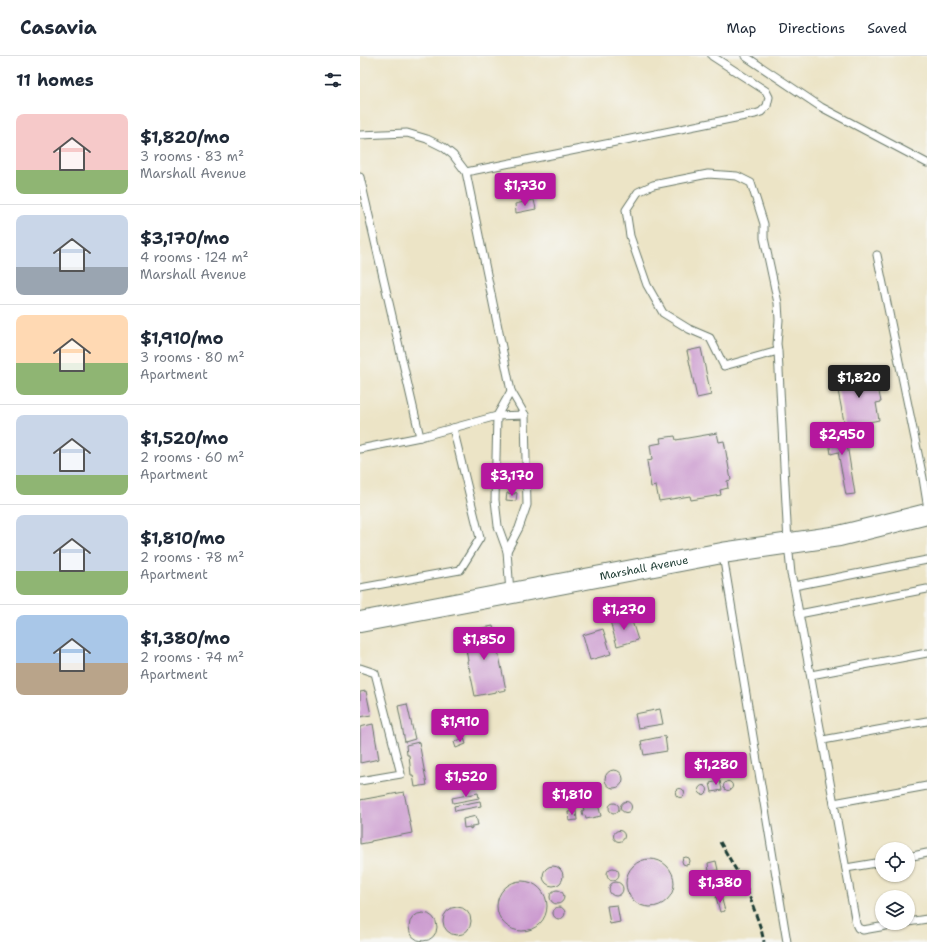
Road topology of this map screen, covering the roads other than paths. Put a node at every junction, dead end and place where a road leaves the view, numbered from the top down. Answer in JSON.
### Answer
{"nodes":[{"id":1,"x":712,"y":56,"type":"edge"},
{"id":2,"x":745,"y":56,"type":"edge"},
{"id":3,"x":360,"y":135,"type":"edge"},
{"id":4,"x":927,"y":163,"type":"edge"},
{"id":5,"x":466,"y":172,"type":"junction"},
{"id":6,"x":360,"y":177,"type":"edge"},
{"id":7,"x":877,"y":255,"type":"dead end"},
{"id":8,"x":778,"y":351,"type":"junction"},
{"id":9,"x":511,"y":391,"type":"junction"},
{"id":10,"x":525,"y":415,"type":"junction"},
{"id":11,"x":496,"y":416,"type":"junction"},
{"id":12,"x":454,"y":428,"type":"junction"},
{"id":13,"x":420,"y":437,"type":"junction"},
{"id":14,"x":360,"y":449,"type":"edge"},
{"id":15,"x":927,"y":504,"type":"edge"},
{"id":16,"x":927,"y":514,"type":"edge"},
{"id":17,"x":788,"y":543,"type":"junction"},
{"id":18,"x":507,"y":551,"type":"junction"},
{"id":19,"x":722,"y":553,"type":"junction"},
{"id":20,"x":927,"y":560,"type":"edge"},
{"id":21,"x":794,"y":586,"type":"junction"},
{"id":22,"x":360,"y":588,"type":"edge"},
{"id":23,"x":927,"y":589,"type":"edge"},
{"id":24,"x":510,"y":594,"type":"junction"},
{"id":25,"x":799,"y":614,"type":"junction"},
{"id":26,"x":360,"y":622,"type":"edge"},
{"id":27,"x":927,"y":653,"type":"edge"},
{"id":28,"x":360,"y":668,"type":"edge"},
{"id":29,"x":810,"y":675,"type":"junction"},
{"id":30,"x":927,"y":721,"type":"edge"},
{"id":31,"x":822,"y":740,"type":"junction"},
{"id":32,"x":360,"y":781,"type":"edge"},
{"id":33,"x":927,"y":786,"type":"edge"},
{"id":34,"x":834,"y":803,"type":"junction"},
{"id":35,"x":927,"y":853,"type":"edge"},
{"id":36,"x":915,"y":856,"type":"edge"},
{"id":37,"x":875,"y":863,"type":"edge"},
{"id":38,"x":846,"y":868,"type":"junction"},
{"id":39,"x":927,"y":919,"type":"edge"},
{"id":40,"x":915,"y":921,"type":"edge"},
{"id":41,"x":875,"y":929,"type":"edge"},
{"id":42,"x":787,"y":942,"type":"edge"}],
"edges":[{"from":1,"to":5,"type":"lane"},
{"from":2,"to":4,"type":"lane"},
{"from":3,"to":5,"type":"lane"},
{"from":5,"to":9,"type":"lane"},
{"from":6,"to":13,"type":"lane"},
{"from":7,"to":15,"type":"lane"},
{"from":8,"to":8,"type":"lane"},
{"from":8,"to":17,"type":"lane"},
{"from":9,"to":10,"type":"lane"},
{"from":9,"to":11,"type":"lane"},
{"from":10,"to":11,"type":"lane"},
{"from":10,"to":18,"type":"lane"},
{"from":11,"to":12,"type":"lane"},
{"from":11,"to":18,"type":"lane"},
{"from":12,"to":13,"type":"lane"},
{"from":12,"to":22,"type":"lane"},
{"from":13,"to":14,"type":"lane"},
{"from":16,"to":17,"type":"street","name":"Marshall Avenue"},
{"from":17,"to":19,"type":"street","name":"Marshall Avenue"},
{"from":17,"to":21,"type":"lane"},
{"from":18,"to":24,"type":"lane"},
{"from":19,"to":24,"type":"street","name":"Marshall Avenue"},
{"from":19,"to":42,"type":"lane"},
{"from":20,"to":21,"type":"lane"},
{"from":21,"to":25,"type":"lane"},
{"from":23,"to":25,"type":"lane"},
{"from":24,"to":26,"type":"street","name":"Marshall Avenue"},
{"from":25,"to":29,"type":"lane"},
{"from":27,"to":29,"type":"lane"},
{"from":28,"to":32,"type":"lane"},
{"from":29,"to":31,"type":"lane"},
{"from":30,"to":31,"type":"lane"},
{"from":31,"to":34,"type":"lane"},
{"from":33,"to":34,"type":"lane"},
{"from":34,"to":38,"type":"lane"},
{"from":35,"to":36,"type":"lane"},
{"from":37,"to":38,"type":"lane"},
{"from":38,"to":41,"type":"lane"},
{"from":39,"to":40,"type":"lane"}]}
